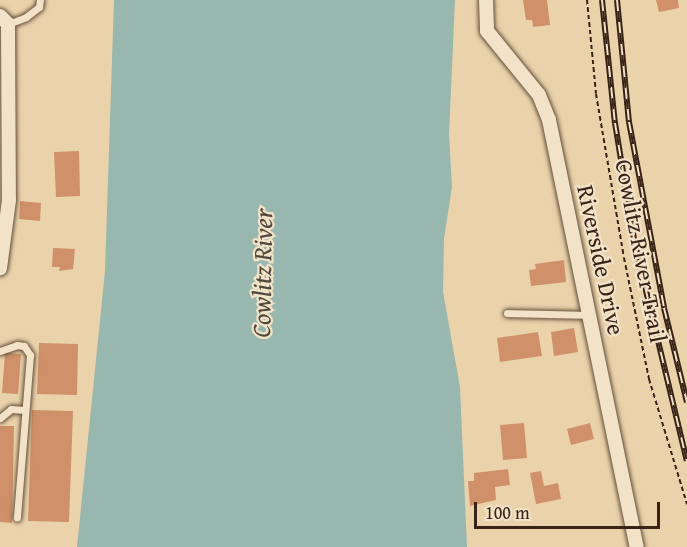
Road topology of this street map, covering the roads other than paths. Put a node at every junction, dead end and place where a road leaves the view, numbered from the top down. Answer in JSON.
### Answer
{"nodes":[{"id":1,"x":40,"y":0,"type":"edge"},
{"id":2,"x":486,"y":0,"type":"edge"},
{"id":3,"x":4,"y":20,"type":"edge"},
{"id":4,"x":0,"y":268,"type":"edge"},
{"id":5,"x":507,"y":313,"type":"dead end"},
{"id":6,"x":589,"y":315,"type":"junction"},
{"id":7,"x":0,"y":351,"type":"edge"},
{"id":8,"x":25,"y":410,"type":"junction"},
{"id":9,"x":0,"y":418,"type":"edge"},
{"id":10,"x":17,"y":517,"type":"dead end"},
{"id":11,"x":637,"y":547,"type":"edge"}],
"edges":[{"from":1,"to":3,"type":"lane"},
{"from":2,"to":6,"type":"street","name":"Riverside Drive"},
{"from":3,"to":4,"type":"street"},
{"from":5,"to":6,"type":"lane"},
{"from":6,"to":11,"type":"street","name":"Riverside Drive"},
{"from":7,"to":8,"type":"lane"},
{"from":8,"to":9,"type":"lane"},
{"from":8,"to":10,"type":"lane"}]}
